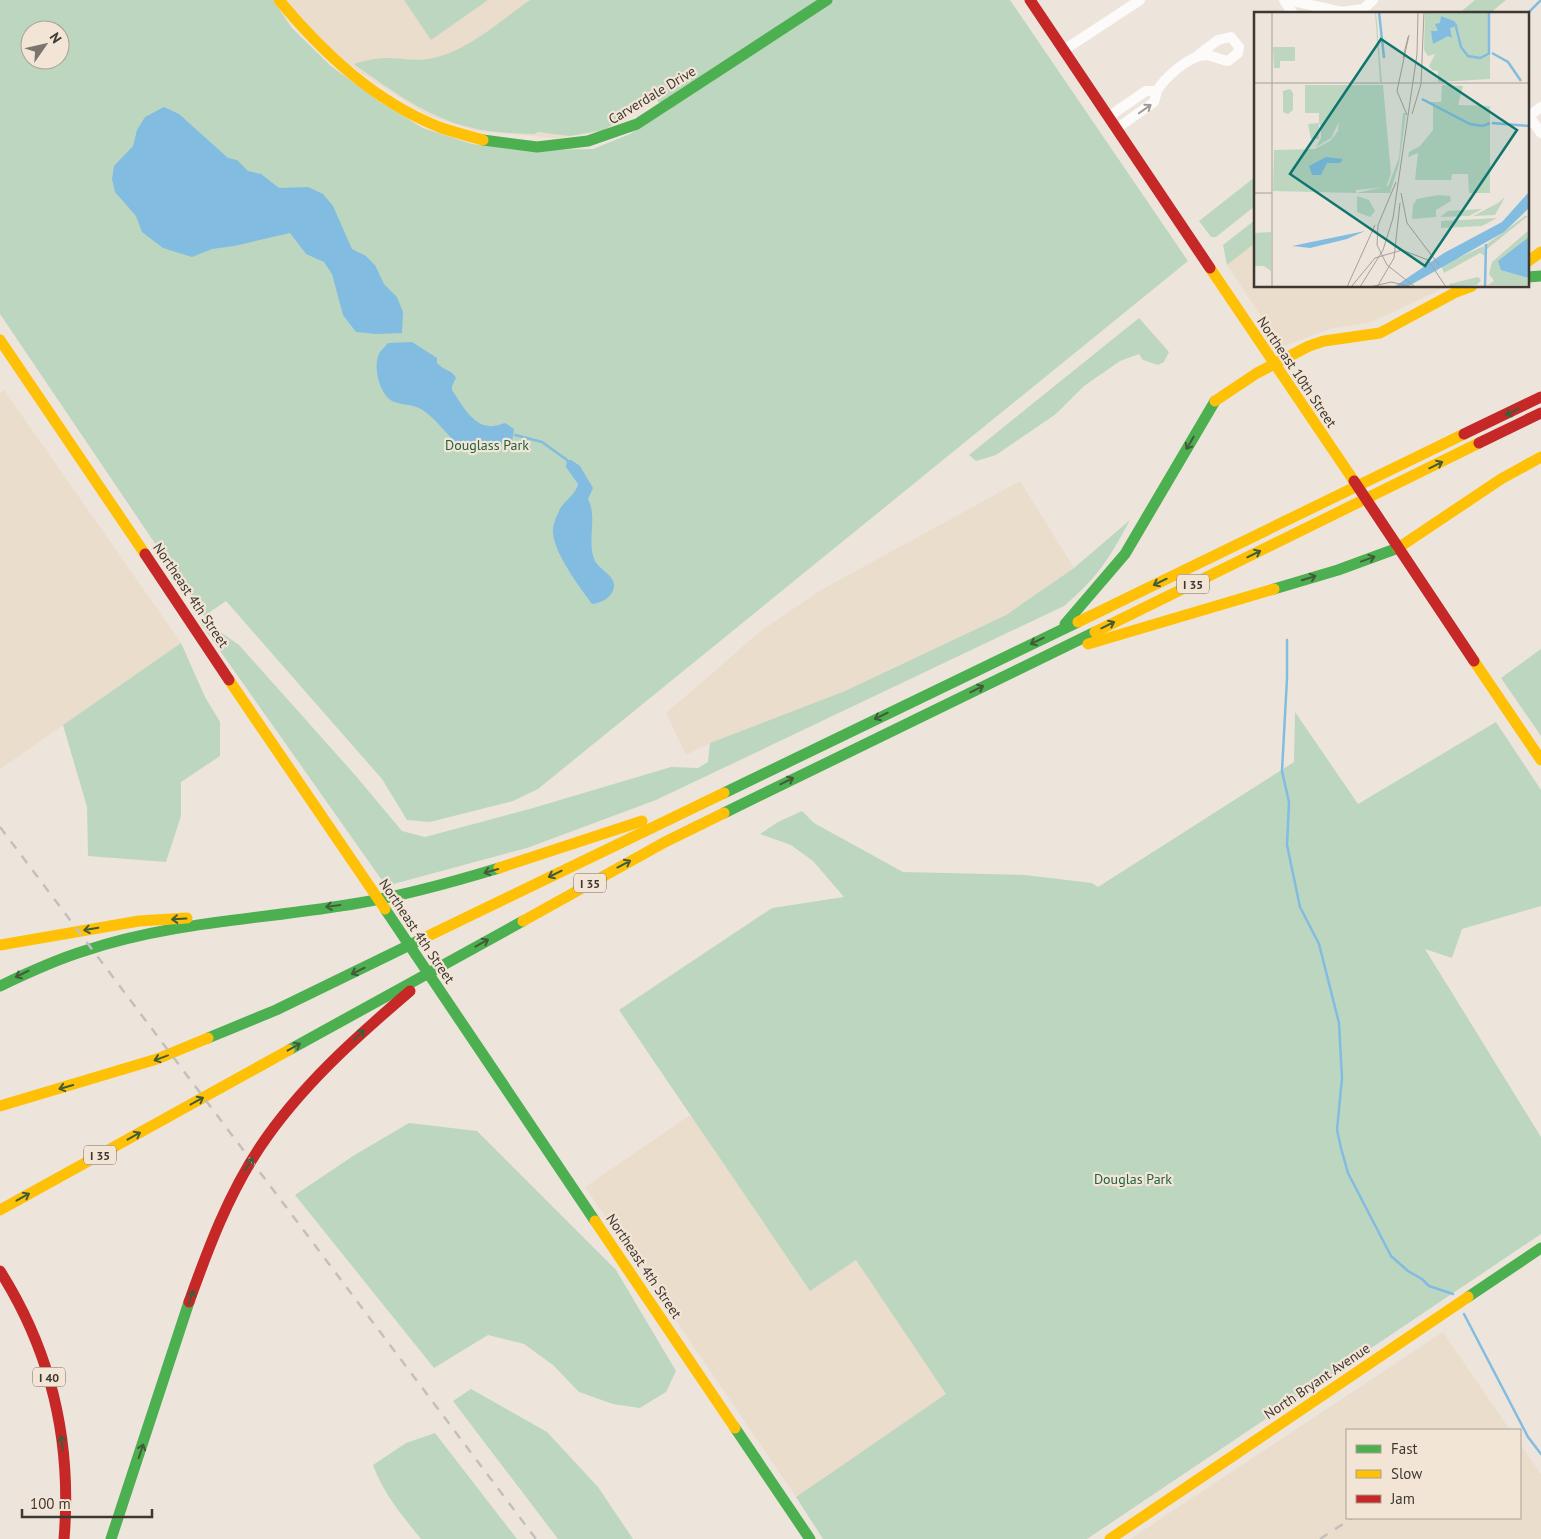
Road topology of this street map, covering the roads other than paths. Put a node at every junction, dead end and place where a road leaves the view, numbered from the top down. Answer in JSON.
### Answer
{"nodes":[{"id":1,"x":279,"y":0,"type":"edge"},
{"id":2,"x":828,"y":0,"type":"edge"},
{"id":3,"x":1030,"y":0,"type":"edge"},
{"id":4,"x":1140,"y":0,"type":"edge"},
{"id":5,"x":1284,"y":0,"type":"edge"},
{"id":6,"x":1289,"y":0,"type":"edge"},
{"id":7,"x":1373,"y":0,"type":"edge"},
{"id":8,"x":1127,"y":4,"type":"edge"},
{"id":9,"x":1361,"y":11,"type":"edge"},
{"id":10,"x":1292,"y":12,"type":"edge"},
{"id":11,"x":1064,"y":50,"type":"junction"},
{"id":12,"x":1197,"y":56,"type":"dead end"},
{"id":13,"x":1157,"y":91,"type":"junction"},
{"id":14,"x":1541,"y":107,"type":"edge"},
{"id":15,"x":1108,"y":117,"type":"junction"},
{"id":16,"x":1528,"y":117,"type":"edge"},
{"id":17,"x":1116,"y":129,"type":"junction"},
{"id":18,"x":1541,"y":133,"type":"edge"},
{"id":19,"x":1541,"y":252,"type":"edge"},
{"id":20,"x":1528,"y":261,"type":"edge"},
{"id":21,"x":1541,"y":276,"type":"edge"},
{"id":22,"x":1528,"y":277,"type":"edge"},
{"id":23,"x":1467,"y":288,"type":"edge"},
{"id":24,"x":0,"y":340,"type":"edge"},
{"id":25,"x":1274,"y":364,"type":"junction"},
{"id":26,"x":1541,"y":398,"type":"edge"},
{"id":27,"x":1541,"y":413,"type":"edge"},
{"id":28,"x":1541,"y":456,"type":"edge"},
{"id":29,"x":1398,"y":548,"type":"junction"},
{"id":30,"x":1060,"y":630,"type":"junction"},
{"id":31,"x":1048,"y":654,"type":"junction"},
{"id":32,"x":1541,"y":760,"type":"edge"},
{"id":33,"x":709,"y":799,"type":"junction"},
{"id":34,"x":280,"y":914,"type":"junction"},
{"id":35,"x":0,"y":945,"type":"edge"},
{"id":36,"x":439,"y":966,"type":"junction"},
{"id":37,"x":0,"y":986,"type":"edge"},
{"id":38,"x":0,"y":1106,"type":"edge"},
{"id":39,"x":0,"y":1210,"type":"edge"},
{"id":40,"x":1541,"y":1248,"type":"edge"},
{"id":41,"x":0,"y":1272,"type":"edge"},
{"id":42,"x":64,"y":1539,"type":"edge"},
{"id":43,"x":111,"y":1539,"type":"edge"},
{"id":44,"x":810,"y":1539,"type":"edge"},
{"id":45,"x":1110,"y":1539,"type":"edge"}],
"edges":[{"from":1,"to":2,"type":"main road","name":"Carverdale Drive"},
{"from":3,"to":11,"type":"main road","name":"Northeast 10th Street"},
{"from":4,"to":8,"type":"street"},
{"from":5,"to":10,"type":"street"},
{"from":6,"to":9,"type":"street"},
{"from":7,"to":9,"type":"street"},
{"from":8,"to":11,"type":"street"},
{"from":11,"to":15,"type":"main road","name":"Northeast 10th Street"},
{"from":12,"to":13,"type":"street"},
{"from":13,"to":15,"type":"street"},
{"from":17,"to":13,"type":"street","one_way":true},
{"from":14,"to":16,"type":"street"},
{"from":15,"to":17,"type":"main road","name":"Northeast 10th Street"},
{"from":16,"to":18,"type":"street"},
{"from":17,"to":25,"type":"main road","name":"Northeast 10th Street"},
{"from":19,"to":20,"type":"main road"},
{"from":21,"to":22,"type":"main road"},
{"from":23,"to":25,"type":"main road"},
{"from":24,"to":44,"type":"main road","name":"Northeast 4th Street"},
{"from":25,"to":29,"type":"main road","name":"Northeast 10th Street"},
{"from":25,"to":30,"type":"main road","one_way":true},
{"from":26,"to":30,"type":"main road","number":"I 35","one_way":true},
{"from":31,"to":27,"type":"main road","number":"I 35","one_way":true},
{"from":28,"to":29,"type":"main road"},
{"from":31,"to":29,"type":"main road","one_way":true},
{"from":29,"to":32,"type":"main road","name":"Northeast 10th Street"},
{"from":30,"to":33,"type":"main road","number":"I 35","one_way":true},
{"from":36,"to":31,"type":"main road","number":"I 35","one_way":true},
{"from":33,"to":34,"type":"main road","one_way":true},
{"from":33,"to":38,"type":"main road","number":"I 35","one_way":true},
{"from":34,"to":35,"type":"main road","one_way":true},
{"from":34,"to":37,"type":"main road","one_way":true},
{"from":39,"to":36,"type":"main road","number":"I 35","one_way":true},
{"from":43,"to":36,"type":"main road","one_way":true},
{"from":40,"to":45,"type":"main road","name":"North Bryant Avenue"},
{"from":42,"to":41,"type":"main road","number":"I 40","one_way":true}]}
